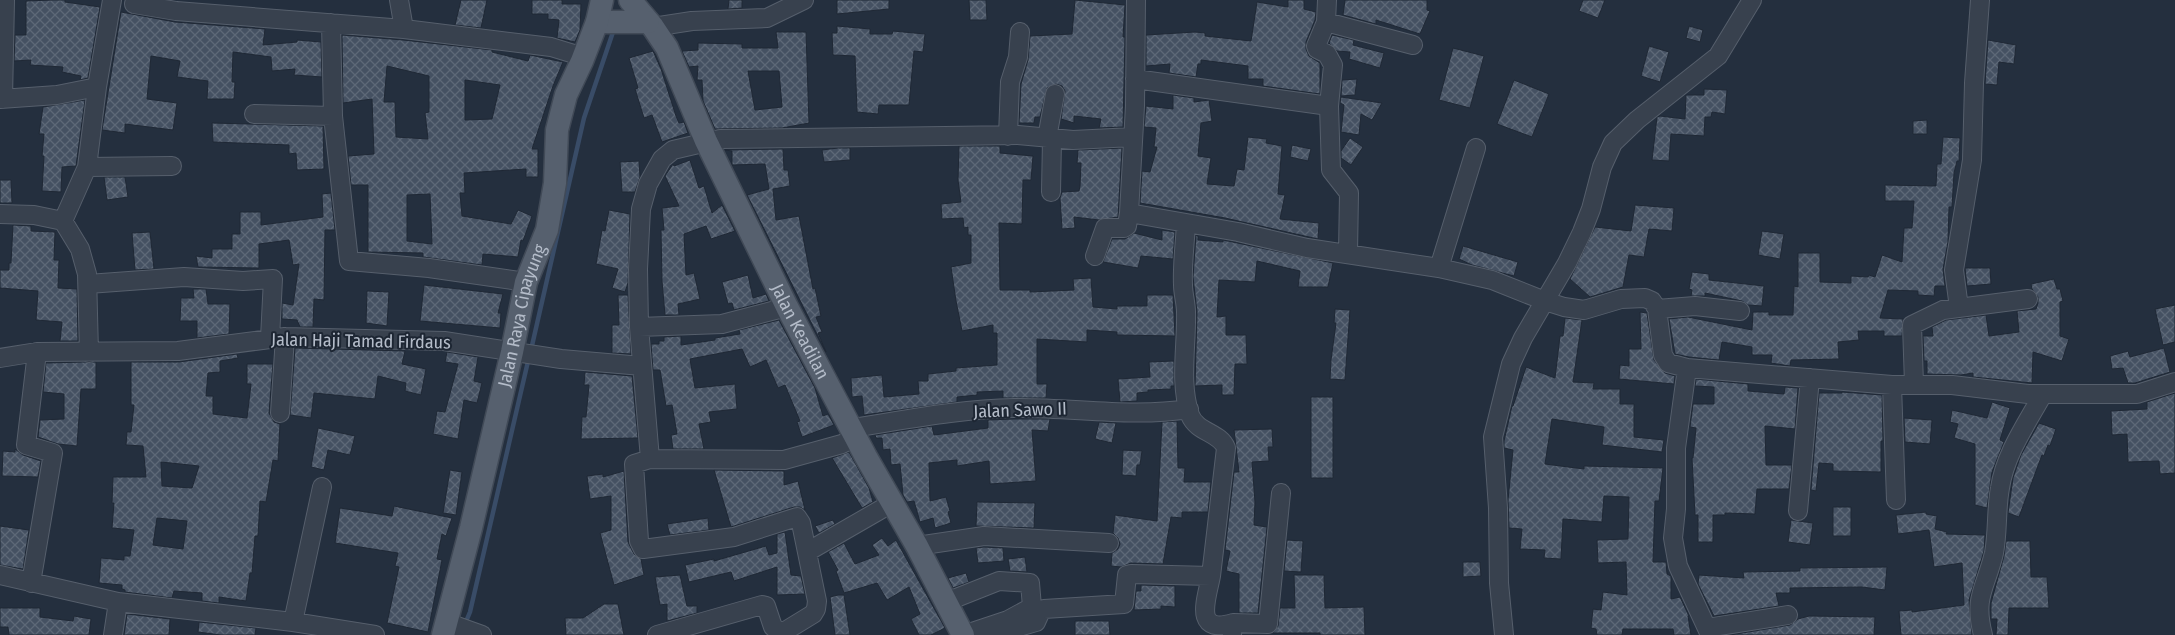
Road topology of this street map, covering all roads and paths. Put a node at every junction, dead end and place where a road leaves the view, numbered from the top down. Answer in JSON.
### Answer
{"nodes":[{"id":1,"x":5,"y":0,"type":"edge"},
{"id":2,"x":113,"y":0,"type":"edge"},
{"id":3,"x":399,"y":0,"type":"edge"},
{"id":4,"x":602,"y":0,"type":"edge"},
{"id":5,"x":804,"y":0,"type":"edge"},
{"id":6,"x":1136,"y":0,"type":"edge"},
{"id":7,"x":1327,"y":0,"type":"edge"},
{"id":8,"x":1752,"y":0,"type":"edge"},
{"id":9,"x":1980,"y":0,"type":"edge"},
{"id":10,"x":135,"y":2,"type":"edge"},
{"id":11,"x":640,"y":16,"type":"edge"},
{"id":12,"x":603,"y":22,"type":"junction"},
{"id":13,"x":1326,"y":22,"type":"junction"},
{"id":14,"x":331,"y":23,"type":"junction"},
{"id":15,"x":404,"y":29,"type":"junction"},
{"id":16,"x":1020,"y":32,"type":"dead end"},
{"id":17,"x":1413,"y":45,"type":"dead end"},
{"id":18,"x":582,"y":61,"type":"junction"},
{"id":19,"x":1135,"y":78,"type":"junction"},
{"id":20,"x":97,"y":88,"type":"junction"},
{"id":21,"x":1055,"y":94,"type":"dead end"},
{"id":22,"x":2,"y":100,"type":"edge"},
{"id":23,"x":1329,"y":106,"type":"junction"},
{"id":24,"x":254,"y":114,"type":"dead end"},
{"id":25,"x":333,"y":116,"type":"junction"},
{"id":26,"x":1008,"y":136,"type":"junction"},
{"id":27,"x":1133,"y":137,"type":"junction"},
{"id":28,"x":1050,"y":139,"type":"junction"},
{"id":29,"x":706,"y":141,"type":"junction"},
{"id":30,"x":1476,"y":148,"type":"dead end"},
{"id":31,"x":172,"y":166,"type":"dead end"},
{"id":32,"x":87,"y":167,"type":"junction"},
{"id":33,"x":1051,"y":192,"type":"dead end"},
{"id":34,"x":1129,"y":213,"type":"junction"},
{"id":35,"x":0,"y":214,"type":"edge"},
{"id":36,"x":63,"y":222,"type":"junction"},
{"id":37,"x":1186,"y":224,"type":"junction"},
{"id":38,"x":1348,"y":253,"type":"junction"},
{"id":39,"x":1095,"y":256,"type":"dead end"},
{"id":40,"x":1439,"y":268,"type":"junction"},
{"id":41,"x":526,"y":282,"type":"junction"},
{"id":42,"x":88,"y":284,"type":"junction"},
{"id":43,"x":2028,"y":299,"type":"dead end"},
{"id":44,"x":1545,"y":302,"type":"junction"},
{"id":45,"x":787,"y":307,"type":"junction"},
{"id":46,"x":1958,"y":308,"type":"junction"},
{"id":47,"x":1657,"y":309,"type":"junction"},
{"id":48,"x":1740,"y":312,"type":"dead end"},
{"id":49,"x":639,"y":327,"type":"junction"},
{"id":50,"x":278,"y":337,"type":"junction"},
{"id":51,"x":38,"y":352,"type":"junction"},
{"id":52,"x":89,"y":353,"type":"junction"},
{"id":53,"x":515,"y":353,"type":"junction"},
{"id":54,"x":0,"y":358,"type":"edge"},
{"id":55,"x":642,"y":366,"type":"junction"},
{"id":56,"x":1687,"y":368,"type":"junction"},
{"id":57,"x":1810,"y":378,"type":"junction"},
{"id":58,"x":2175,"y":382,"type":"edge"},
{"id":59,"x":1914,"y":384,"type":"junction"},
{"id":60,"x":1892,"y":385,"type":"junction"},
{"id":61,"x":2043,"y":394,"type":"junction"},
{"id":62,"x":1189,"y":409,"type":"junction"},
{"id":63,"x":280,"y":413,"type":"dead end"},
{"id":64,"x":854,"y":432,"type":"junction"},
{"id":65,"x":650,"y":459,"type":"junction"},
{"id":66,"x":322,"y":487,"type":"dead end"},
{"id":67,"x":1281,"y":493,"type":"dead end"},
{"id":68,"x":1896,"y":500,"type":"dead end"},
{"id":69,"x":892,"y":503,"type":"junction"},
{"id":70,"x":1798,"y":511,"type":"dead end"},
{"id":71,"x":1109,"y":543,"type":"dead end"},
{"id":72,"x":917,"y":546,"type":"junction"},
{"id":73,"x":807,"y":552,"type":"junction"},
{"id":74,"x":0,"y":575,"type":"edge"},
{"id":75,"x":1212,"y":576,"type":"junction"},
{"id":76,"x":31,"y":583,"type":"junction"},
{"id":77,"x":118,"y":602,"type":"junction"},
{"id":78,"x":946,"y":602,"type":"junction"},
{"id":79,"x":1788,"y":615,"type":"dead end"},
{"id":80,"x":293,"y":622,"type":"junction"},
{"id":81,"x":259,"y":626,"type":"edge"},
{"id":82,"x":448,"y":628,"type":"edge"},
{"id":83,"x":1232,"y":629,"type":"edge"},
{"id":84,"x":1708,"y":632,"type":"edge"},
{"id":85,"x":481,"y":634,"type":"edge"},
{"id":86,"x":113,"y":635,"type":"edge"},
{"id":87,"x":375,"y":635,"type":"edge"},
{"id":88,"x":657,"y":635,"type":"edge"},
{"id":89,"x":963,"y":635,"type":"edge"},
{"id":90,"x":991,"y":635,"type":"edge"},
{"id":91,"x":1504,"y":635,"type":"edge"},
{"id":92,"x":1983,"y":635,"type":"edge"}],
"edges":[{"from":1,"to":22,"type":"street"},
{"from":2,"to":10,"type":"street"},
{"from":2,"to":20,"type":"street"},
{"from":3,"to":15,"type":"street"},
{"from":4,"to":12,"type":"main road","name":"Jalan Raya Cipayung"},
{"from":5,"to":11,"type":"street"},
{"from":6,"to":19,"type":"street"},
{"from":7,"to":13,"type":"street"},
{"from":8,"to":44,"type":"street"},
{"from":9,"to":46,"type":"street"},
{"from":10,"to":14,"type":"street"},
{"from":11,"to":12,"type":"main road"},
{"from":11,"to":29,"type":"main road","name":"Jalan Keadilan"},
{"from":12,"to":18,"type":"main road","name":"Jalan Raya Cipayung"},
{"from":13,"to":17,"type":"street"},
{"from":13,"to":23,"type":"street"},
{"from":14,"to":15,"type":"street"},
{"from":14,"to":25,"type":"street"},
{"from":15,"to":18,"type":"street"},
{"from":16,"to":26,"type":"street"},
{"from":18,"to":41,"type":"main road","name":"Jalan Raya Cipayung"},
{"from":19,"to":23,"type":"street"},
{"from":19,"to":27,"type":"street"},
{"from":20,"to":22,"type":"street"},
{"from":20,"to":32,"type":"street"},
{"from":21,"to":28,"type":"street"},
{"from":23,"to":38,"type":"street"},
{"from":24,"to":25,"type":"street"},
{"from":25,"to":41,"type":"street"},
{"from":26,"to":28,"type":"street"},
{"from":26,"to":29,"type":"street"},
{"from":27,"to":28,"type":"street"},
{"from":27,"to":34,"type":"street"},
{"from":28,"to":33,"type":"street"},
{"from":29,"to":45,"type":"main road","name":"Jalan Keadilan"},
{"from":29,"to":49,"type":"street"},
{"from":30,"to":40,"type":"street"},
{"from":31,"to":32,"type":"street"},
{"from":32,"to":36,"type":"street"},
{"from":34,"to":37,"type":"street"},
{"from":34,"to":39,"type":"street"},
{"from":35,"to":36,"type":"street"},
{"from":36,"to":42,"type":"street"},
{"from":37,"to":38,"type":"street"},
{"from":37,"to":62,"type":"street"},
{"from":38,"to":40,"type":"street"},
{"from":40,"to":44,"type":"street"},
{"from":41,"to":53,"type":"main road","name":"Jalan Raya Cipayung"},
{"from":42,"to":50,"type":"street"},
{"from":42,"to":52,"type":"street"},
{"from":43,"to":46,"type":"street"},
{"from":44,"to":47,"type":"street"},
{"from":44,"to":91,"type":"street"},
{"from":45,"to":49,"type":"street"},
{"from":45,"to":64,"type":"main road","name":"Jalan Keadilan"},
{"from":46,"to":59,"type":"street"},
{"from":47,"to":48,"type":"street"},
{"from":47,"to":56,"type":"street"},
{"from":49,"to":55,"type":"street"},
{"from":50,"to":52,"type":"street","name":"Jalan Haji Tamad Firdaus"},
{"from":50,"to":53,"type":"street","name":"Jalan Haji Tamad Firdaus"},
{"from":50,"to":63,"type":"street"},
{"from":51,"to":52,"type":"street","name":"Jalan Haji Tamad Firdaus"},
{"from":51,"to":54,"type":"street","name":"Jalan Haji Tamad Firdaus"},
{"from":51,"to":76,"type":"street"},
{"from":53,"to":55,"type":"street","name":"Jalan Haji Tamad Firdaus"},
{"from":53,"to":82,"type":"main road","name":"Jalan Raya Cipayung"},
{"from":55,"to":65,"type":"street"},
{"from":56,"to":57,"type":"street"},
{"from":56,"to":84,"type":"street"},
{"from":57,"to":60,"type":"street"},
{"from":57,"to":70,"type":"street"},
{"from":58,"to":61,"type":"street"},
{"from":59,"to":60,"type":"street"},
{"from":59,"to":61,"type":"street"},
{"from":60,"to":68,"type":"street"},
{"from":61,"to":92,"type":"street"},
{"from":62,"to":64,"type":"street","name":"Jalan Sawo II"},
{"from":62,"to":75,"type":"street"},
{"from":64,"to":65,"type":"street","name":"Jalan Sawo II"},
{"from":64,"to":69,"type":"main road","name":"Jalan Keadilan"},
{"from":65,"to":73,"type":"street"},
{"from":66,"to":80,"type":"street"},
{"from":67,"to":83,"type":"street"},
{"from":69,"to":72,"type":"main road","name":"Jalan Keadilan"},
{"from":69,"to":73,"type":"street"},
{"from":71,"to":72,"type":"street"},
{"from":72,"to":78,"type":"main road","name":"Jalan Keadilan"},
{"from":73,"to":88,"type":"street"},
{"from":74,"to":76,"type":"street"},
{"from":75,"to":83,"type":"street"},
{"from":75,"to":90,"type":"street"},
{"from":76,"to":77,"type":"street"},
{"from":77,"to":81,"type":"street"},
{"from":77,"to":86,"type":"street"},
{"from":78,"to":89,"type":"main road","name":"Jalan Keadilan"},
{"from":78,"to":89,"type":"street"},
{"from":79,"to":84,"type":"street"},
{"from":80,"to":81,"type":"street"},
{"from":80,"to":87,"type":"street"},
{"from":82,"to":85,"type":"street"}]}
